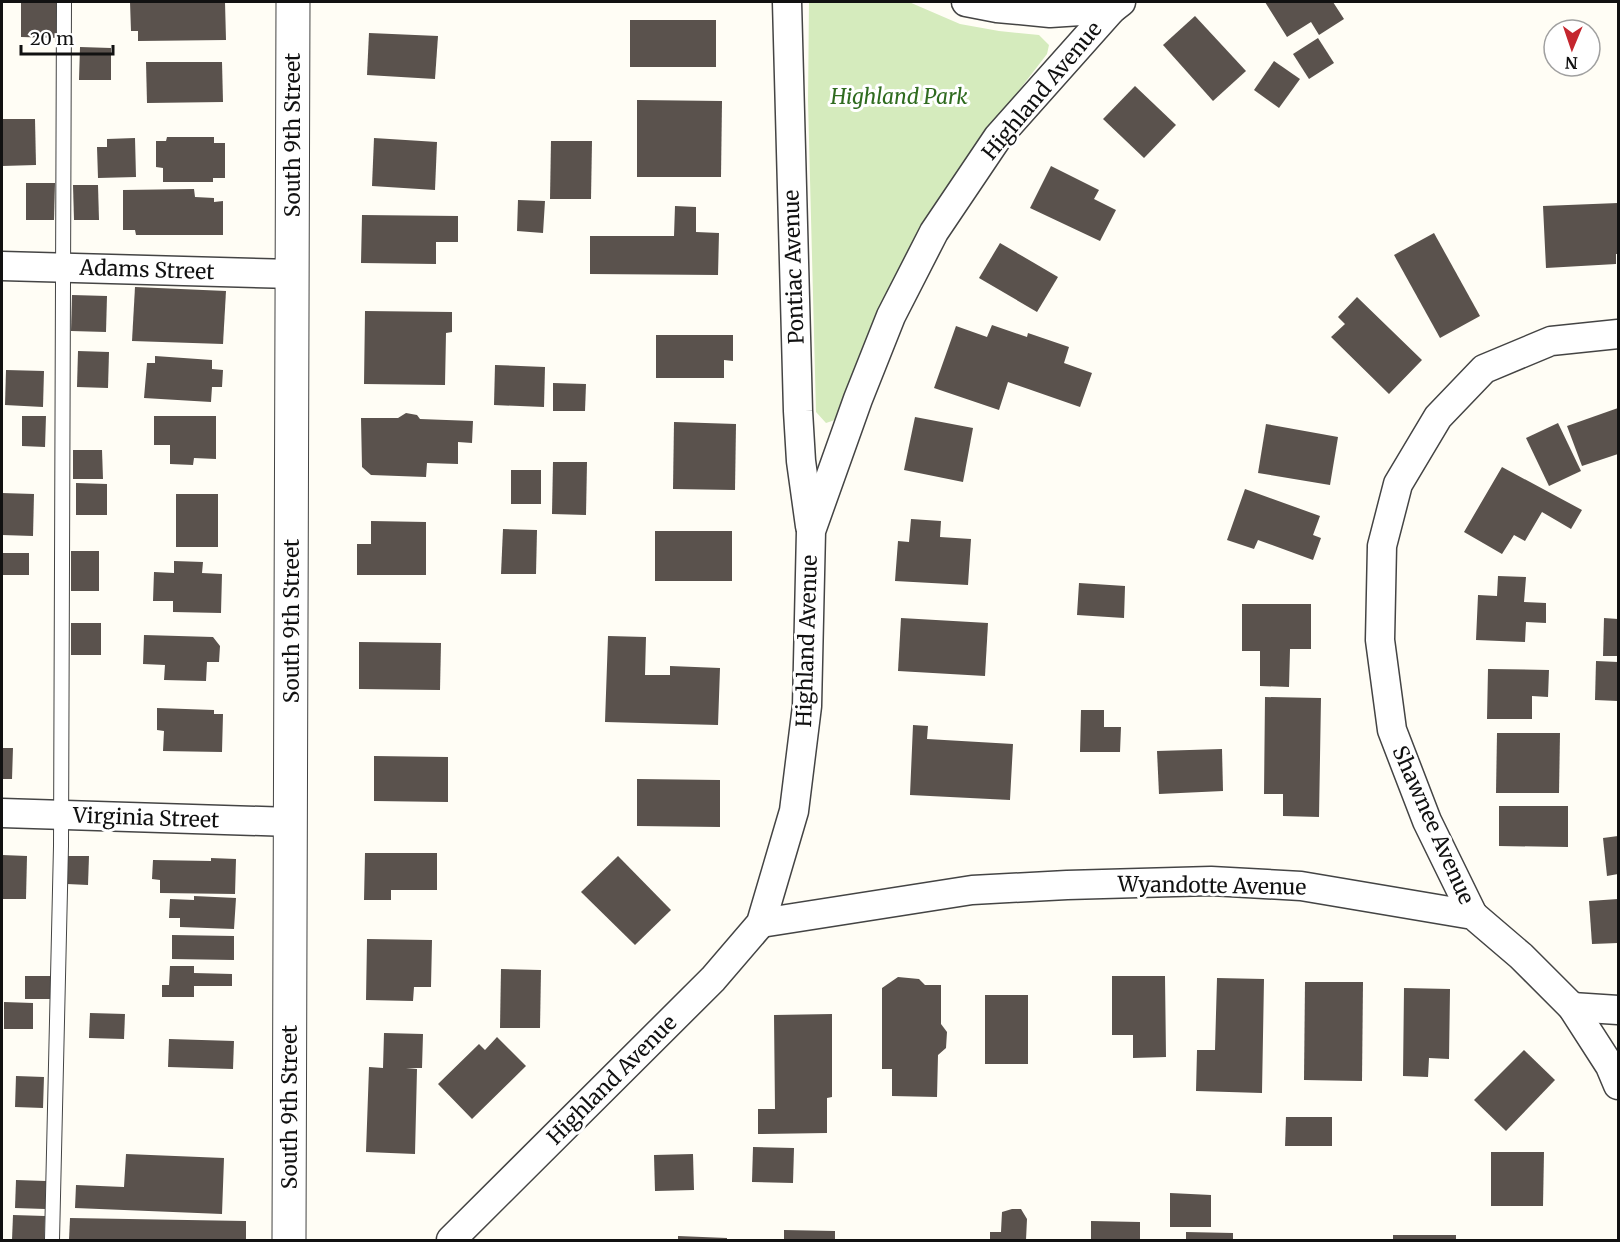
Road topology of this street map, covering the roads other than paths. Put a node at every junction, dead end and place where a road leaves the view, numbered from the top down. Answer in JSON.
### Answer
{"nodes":[{"id":1,"x":64,"y":2,"type":"edge"},
{"id":2,"x":293,"y":2,"type":"edge"},
{"id":3,"x":787,"y":2,"type":"edge"},
{"id":4,"x":966,"y":2,"type":"edge"},
{"id":5,"x":1117,"y":5,"type":"edge"},
{"id":6,"x":2,"y":266,"type":"edge"},
{"id":7,"x":63,"y":268,"type":"junction"},
{"id":8,"x":293,"y":274,"type":"junction"},
{"id":9,"x":1618,"y":334,"type":"edge"},
{"id":10,"x":811,"y":531,"type":"junction"},
{"id":11,"x":2,"y":813,"type":"edge"},
{"id":12,"x":61,"y":815,"type":"junction"},
{"id":13,"x":291,"y":822,"type":"junction"},
{"id":14,"x":1473,"y":915,"type":"junction"},
{"id":15,"x":761,"y":923,"type":"junction"},
{"id":16,"x":1572,"y":1007,"type":"junction"},
{"id":17,"x":1618,"y":1010,"type":"edge"},
{"id":18,"x":1618,"y":1085,"type":"edge"},
{"id":19,"x":52,"y":1240,"type":"edge"},
{"id":20,"x":290,"y":1240,"type":"edge"},
{"id":21,"x":451,"y":1240,"type":"edge"}],
"edges":[{"from":1,"to":7,"type":"lane"},
{"from":2,"to":8,"type":"street","name":"South 9th Street"},
{"from":3,"to":10,"type":"street","name":"Pontiac Avenue"},
{"from":4,"to":5,"type":"street"},
{"from":5,"to":10,"type":"street","name":"Highland Avenue"},
{"from":6,"to":7,"type":"street","name":"Adams Street"},
{"from":7,"to":8,"type":"street","name":"Adams Street"},
{"from":7,"to":12,"type":"lane"},
{"from":8,"to":13,"type":"street","name":"South 9th Street"},
{"from":9,"to":14,"type":"street","name":"Shawnee Avenue"},
{"from":10,"to":15,"type":"street","name":"Highland Avenue"},
{"from":11,"to":12,"type":"street","name":"Virginia Street"},
{"from":12,"to":13,"type":"street","name":"Virginia Street"},
{"from":12,"to":19,"type":"lane"},
{"from":13,"to":20,"type":"street","name":"South 9th Street"},
{"from":14,"to":15,"type":"street","name":"Wyandotte Avenue"},
{"from":14,"to":16,"type":"street"},
{"from":15,"to":21,"type":"street","name":"Highland Avenue"},
{"from":16,"to":17,"type":"street"},
{"from":16,"to":18,"type":"street"}]}
